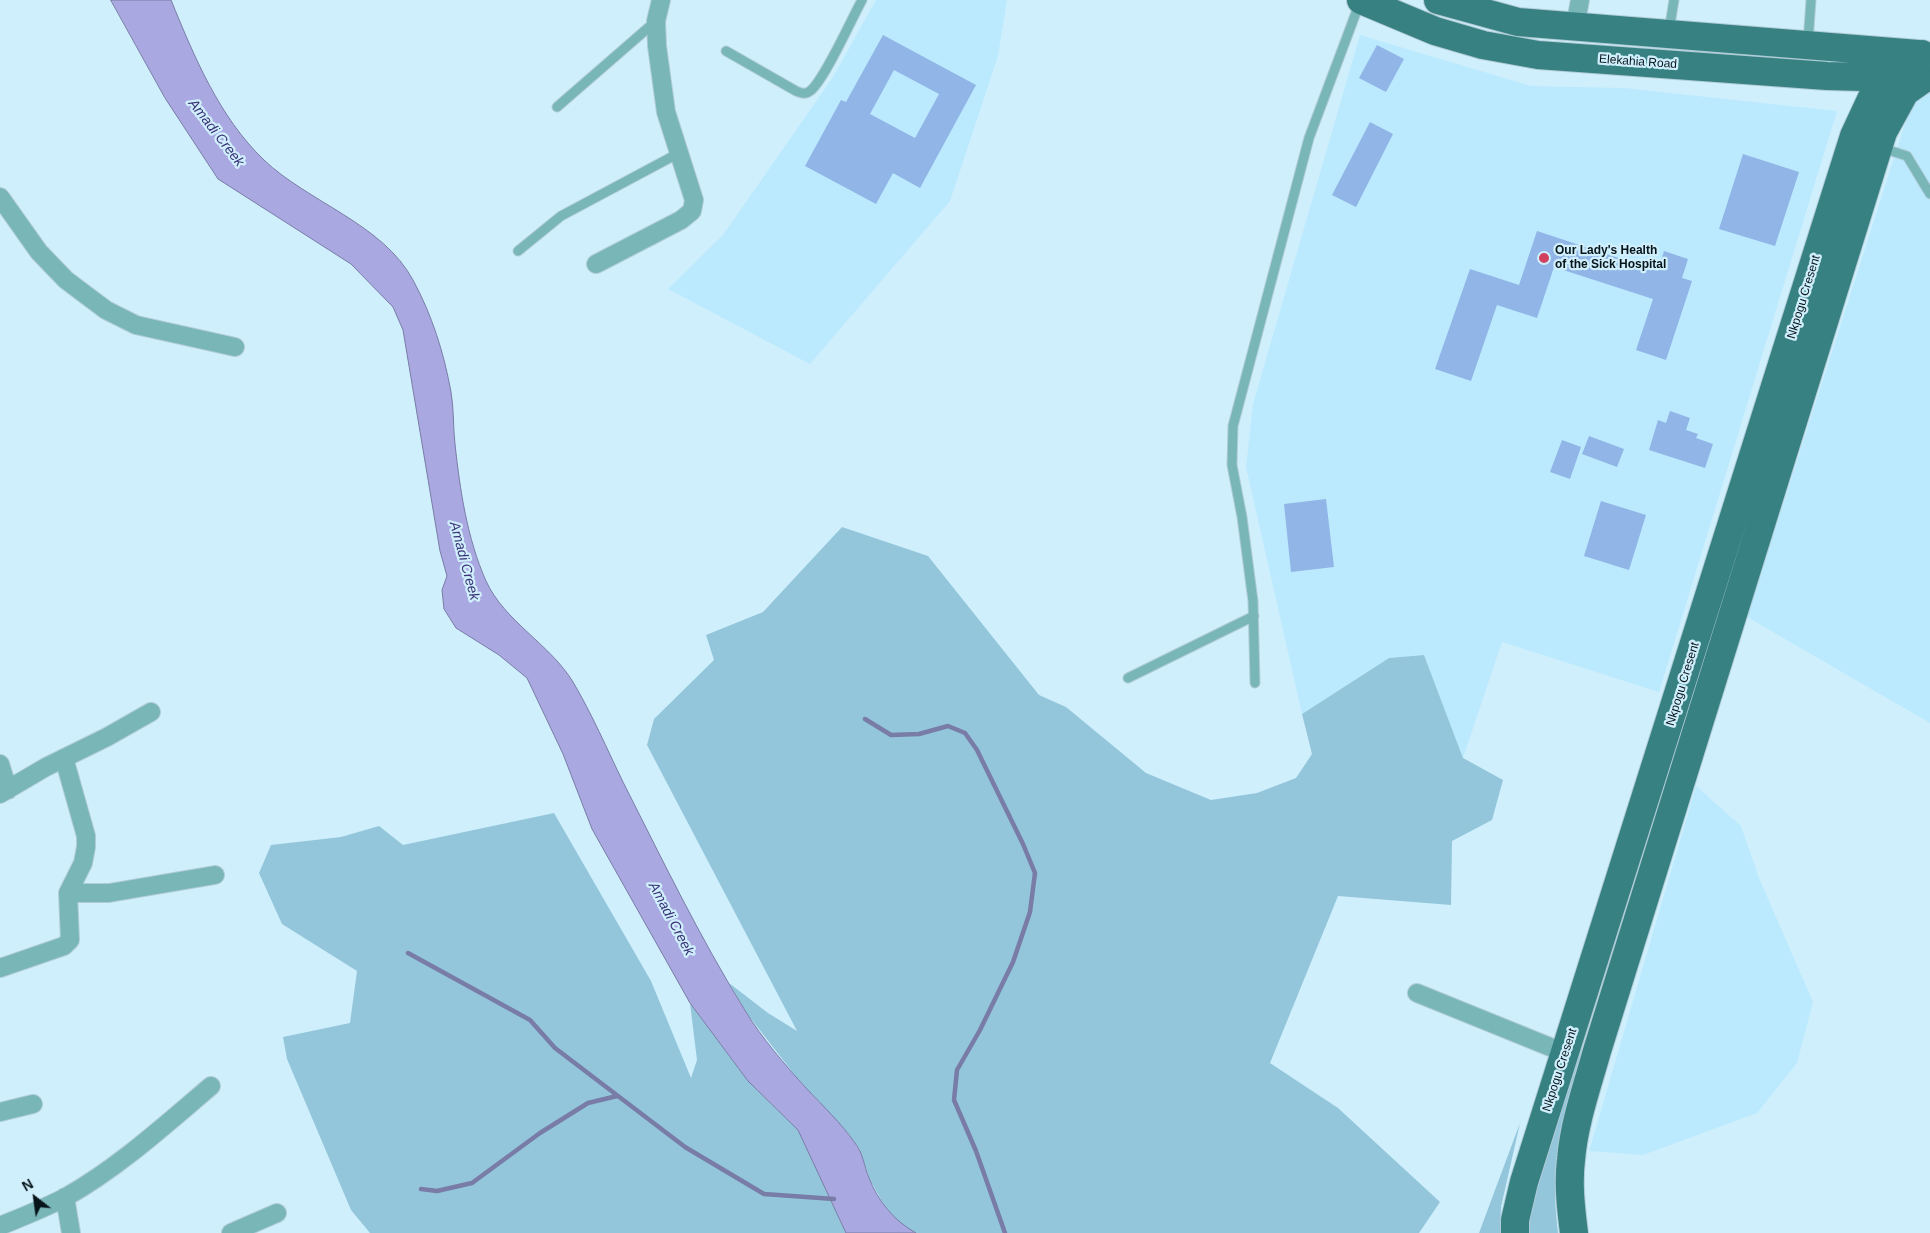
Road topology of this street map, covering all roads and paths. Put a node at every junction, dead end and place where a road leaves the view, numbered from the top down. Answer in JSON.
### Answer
{"nodes":[{"id":1,"x":661,"y":0,"type":"edge"},
{"id":2,"x":862,"y":0,"type":"edge"},
{"id":3,"x":1361,"y":0,"type":"edge"},
{"id":4,"x":1438,"y":0,"type":"edge"},
{"id":5,"x":1580,"y":0,"type":"edge"},
{"id":6,"x":1674,"y":0,"type":"edge"},
{"id":7,"x":1811,"y":0,"type":"edge"},
{"id":8,"x":656,"y":21,"type":"junction"},
{"id":9,"x":1576,"y":27,"type":"junction"},
{"id":10,"x":1668,"y":34,"type":"junction"},
{"id":11,"x":1808,"y":45,"type":"junction"},
{"id":12,"x":1854,"y":49,"type":"junction"},
{"id":13,"x":726,"y":51,"type":"dead end"},
{"id":14,"x":1923,"y":66,"type":"junction"},
{"id":15,"x":1827,"y":76,"type":"junction"},
{"id":16,"x":1881,"y":78,"type":"junction"},
{"id":17,"x":557,"y":107,"type":"dead end"},
{"id":18,"x":1854,"y":136,"type":"junction"},
{"id":19,"x":1881,"y":140,"type":"junction"},
{"id":20,"x":679,"y":153,"type":"junction"},
{"id":21,"x":1930,"y":194,"type":"edge"},
{"id":22,"x":0,"y":197,"type":"edge"},
{"id":23,"x":518,"y":251,"type":"dead end"},
{"id":24,"x":596,"y":264,"type":"dead end"},
{"id":25,"x":235,"y":347,"type":"dead end"},
{"id":26,"x":1254,"y":616,"type":"junction"},
{"id":27,"x":1128,"y":678,"type":"dead end"},
{"id":28,"x":1255,"y":683,"type":"dead end"},
{"id":29,"x":151,"y":712,"type":"dead end"},
{"id":30,"x":64,"y":758,"type":"junction"},
{"id":31,"x":0,"y":764,"type":"edge"},
{"id":32,"x":4,"y":792,"type":"edge"},
{"id":33,"x":215,"y":875,"type":"dead end"},
{"id":34,"x":68,"y":893,"type":"junction"},
{"id":35,"x":0,"y":968,"type":"edge"},
{"id":36,"x":1417,"y":992,"type":"dead end"},
{"id":37,"x":1565,"y":1053,"type":"junction"},
{"id":38,"x":211,"y":1086,"type":"dead end"},
{"id":39,"x":34,"y":1104,"type":"dead end"},
{"id":40,"x":0,"y":1112,"type":"edge"},
{"id":41,"x":65,"y":1197,"type":"junction"},
{"id":42,"x":277,"y":1212,"type":"dead end"},
{"id":43,"x":0,"y":1226,"type":"edge"},
{"id":44,"x":71,"y":1233,"type":"edge"},
{"id":45,"x":231,"y":1233,"type":"edge"},
{"id":46,"x":1515,"y":1233,"type":"edge"},
{"id":47,"x":1574,"y":1233,"type":"edge"}],
"edges":[{"from":1,"to":8,"type":"street"},
{"from":2,"to":13,"type":"lane"},
{"from":3,"to":15,"type":"main road","name":"Elekahia Road"},
{"from":3,"to":26,"type":"lane"},
{"from":4,"to":9,"type":"main road"},
{"from":5,"to":9,"type":"street"},
{"from":6,"to":10,"type":"lane"},
{"from":7,"to":11,"type":"lane"},
{"from":8,"to":17,"type":"lane"},
{"from":8,"to":20,"type":"street"},
{"from":9,"to":10,"type":"main road"},
{"from":10,"to":11,"type":"main road"},
{"from":11,"to":12,"type":"main road"},
{"from":12,"to":14,"type":"main road"},
{"from":12,"to":16,"type":"main road"},
{"from":14,"to":16,"type":"main road","name":"Elekahia Road"},
{"from":14,"to":19,"type":"main road"},
{"from":15,"to":16,"type":"main road","name":"Elekahia Road"},
{"from":15,"to":18,"type":"main road","name":"Nkpogu Cresent"},
{"from":16,"to":18,"type":"main road","name":"Nkpogu Cresent"},
{"from":16,"to":19,"type":"main road"},
{"from":18,"to":37,"type":"main road","name":"Nkpogu Cresent"},
{"from":19,"to":21,"type":"lane"},
{"from":19,"to":47,"type":"main road"},
{"from":20,"to":23,"type":"lane"},
{"from":20,"to":24,"type":"street"},
{"from":22,"to":25,"type":"street"},
{"from":26,"to":27,"type":"lane"},
{"from":26,"to":28,"type":"lane"},
{"from":29,"to":30,"type":"street"},
{"from":30,"to":32,"type":"street"},
{"from":30,"to":34,"type":"street"},
{"from":31,"to":32,"type":"street"},
{"from":33,"to":34,"type":"street"},
{"from":34,"to":35,"type":"street"},
{"from":36,"to":37,"type":"street"},
{"from":37,"to":46,"type":"main road","name":"Nkpogu Cresent"},
{"from":38,"to":41,"type":"street"},
{"from":39,"to":40,"type":"street"},
{"from":41,"to":43,"type":"street"},
{"from":41,"to":44,"type":"street"},
{"from":42,"to":45,"type":"street"}]}
